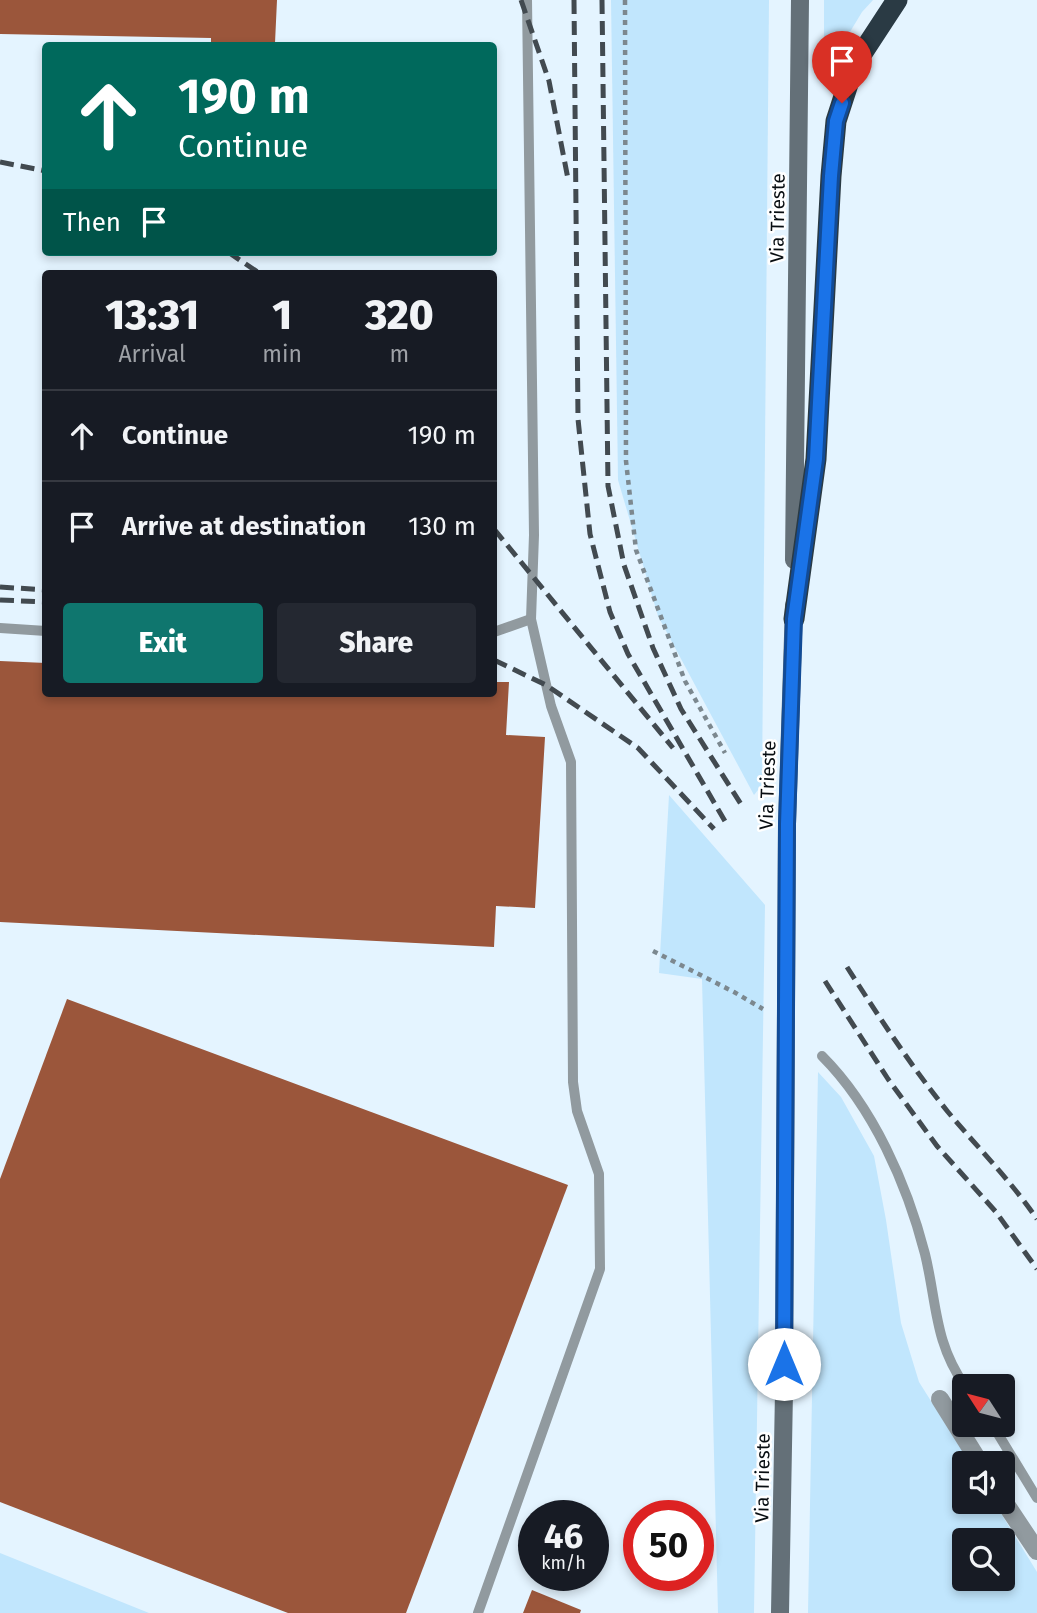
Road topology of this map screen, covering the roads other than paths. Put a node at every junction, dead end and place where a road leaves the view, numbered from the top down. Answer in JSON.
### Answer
{"nodes":[{"id":1,"x":527,"y":0,"type":"edge"},
{"id":2,"x":800,"y":0,"type":"edge"},
{"id":3,"x":897,"y":0,"type":"edge"},
{"id":4,"x":531,"y":619,"type":"junction"},
{"id":5,"x":794,"y":619,"type":"junction"},
{"id":6,"x":0,"y":628,"type":"edge"},
{"id":7,"x":42,"y":631,"type":"edge"},
{"id":8,"x":497,"y":631,"type":"edge"},
{"id":9,"x":822,"y":1056,"type":"dead end"},
{"id":10,"x":957,"y":1374,"type":"edge"},
{"id":11,"x":940,"y":1399,"type":"dead end"},
{"id":12,"x":1000,"y":1437,"type":"edge"},
{"id":13,"x":972,"y":1451,"type":"edge"},
{"id":14,"x":1037,"y":1498,"type":"edge"},
{"id":15,"x":1012,"y":1514,"type":"edge"},
{"id":16,"x":1037,"y":1551,"type":"edge"},
{"id":17,"x":478,"y":1613,"type":"edge"},
{"id":18,"x":780,"y":1613,"type":"edge"}],
"edges":[{"from":1,"to":4,"type":"lane"},
{"from":2,"to":5,"type":"main road","name":"Via Trieste"},
{"from":3,"to":5,"type":"highway"},
{"from":4,"to":8,"type":"lane"},
{"from":4,"to":17,"type":"lane"},
{"from":5,"to":18,"type":"main road","name":"Via Trieste"},
{"from":6,"to":7,"type":"lane"},
{"from":9,"to":10,"type":"lane"},
{"from":11,"to":13,"type":"street"},
{"from":12,"to":14,"type":"lane"},
{"from":15,"to":16,"type":"street"}]}
